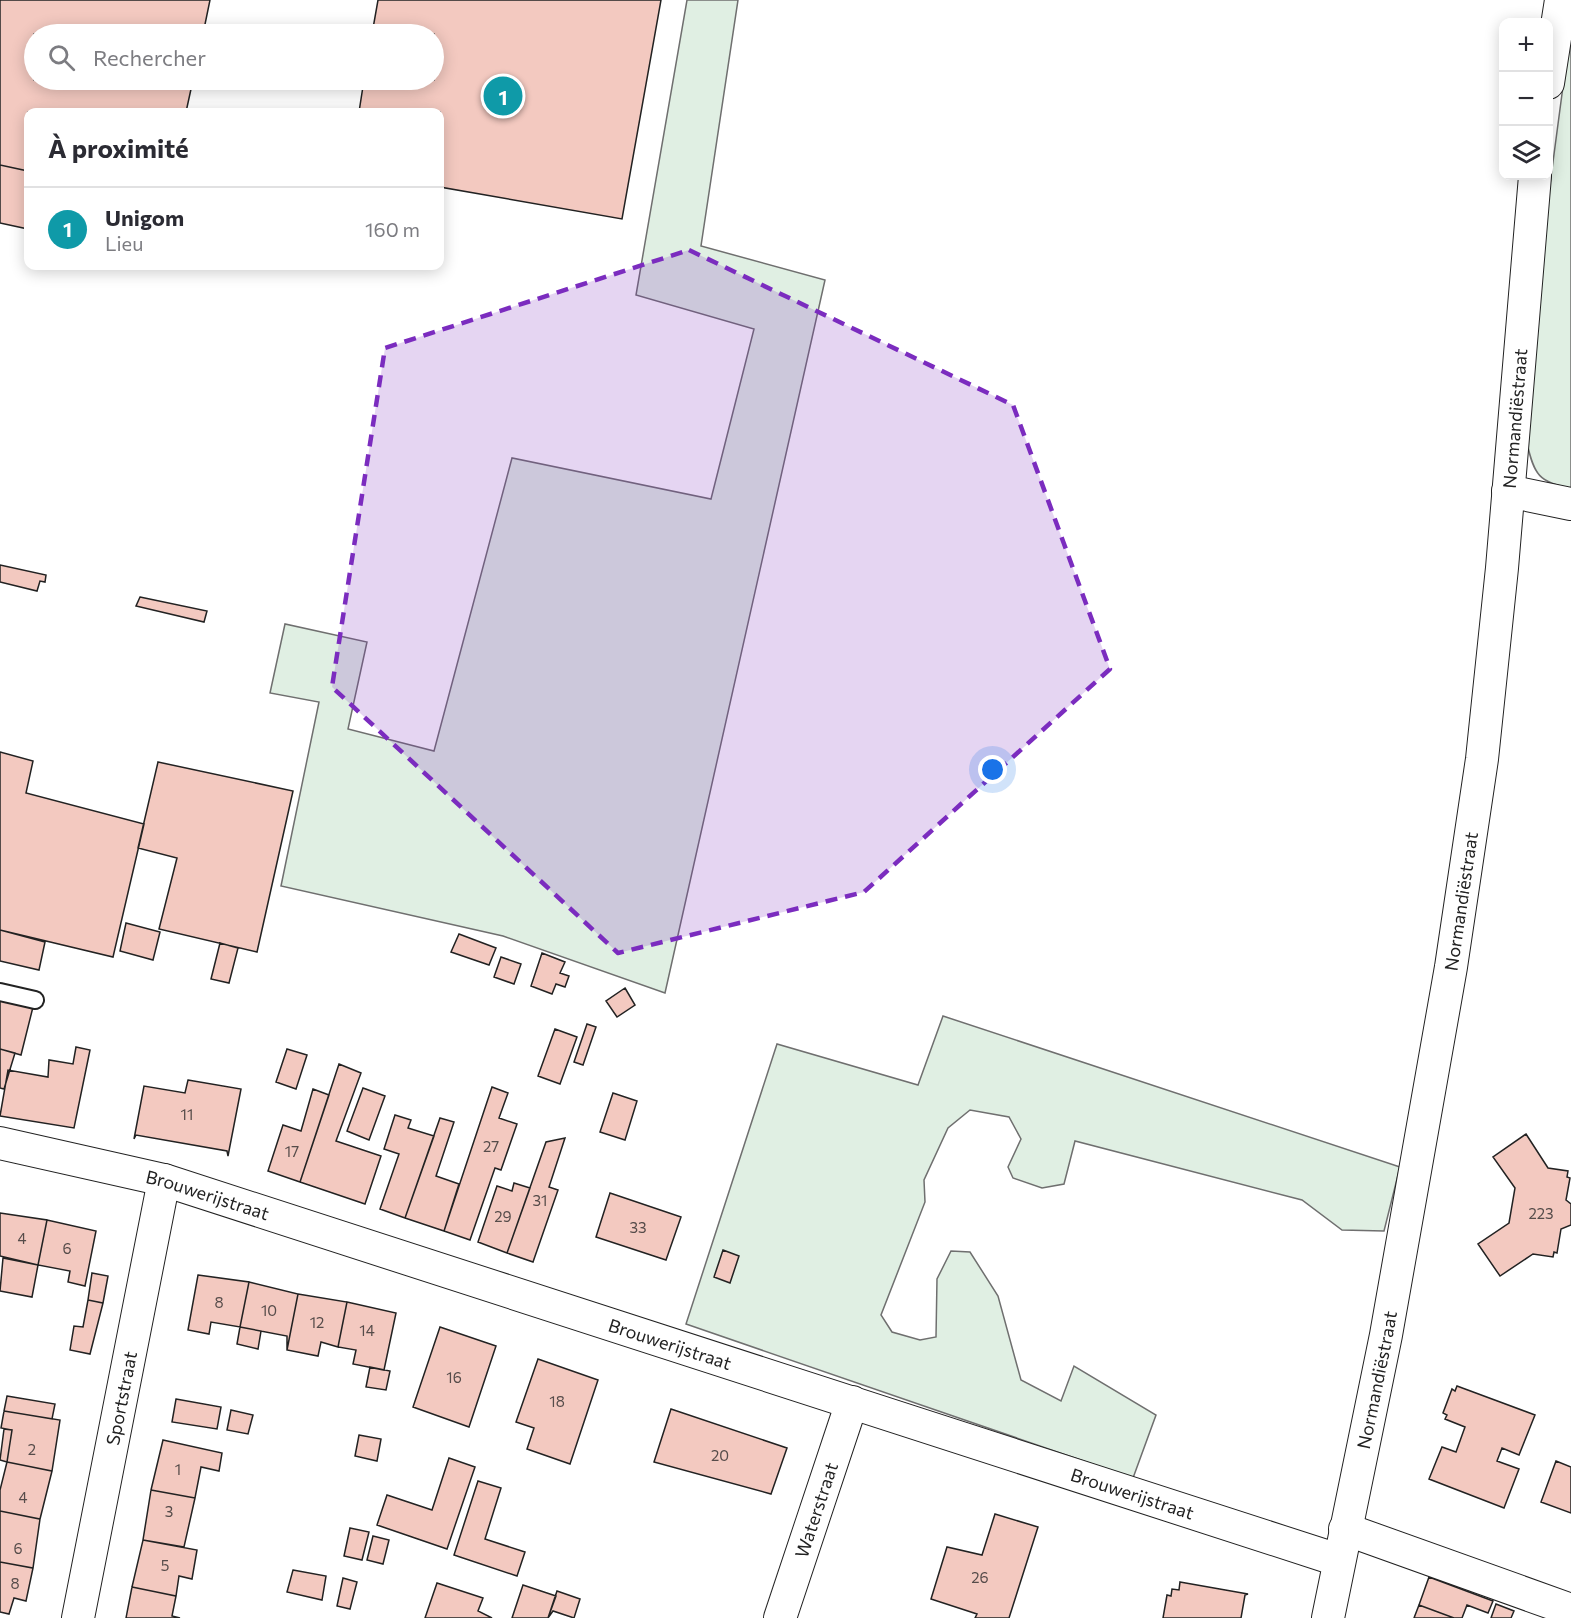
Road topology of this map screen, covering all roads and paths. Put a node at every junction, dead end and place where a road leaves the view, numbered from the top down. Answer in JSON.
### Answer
{"nodes":[{"id":1,"x":1561,"y":0,"type":"edge"},
{"id":2,"x":1550,"y":72,"type":"edge"},
{"id":3,"x":1535,"y":180,"type":"edge"},
{"id":4,"x":1508,"y":491,"type":"junction"},
{"id":5,"x":1571,"y":504,"type":"edge"},
{"id":6,"x":0,"y":992,"type":"edge"},
{"id":7,"x":35,"y":1000,"type":"dead end"},
{"id":8,"x":0,"y":1143,"type":"edge"},
{"id":9,"x":164,"y":1180,"type":"junction"},
{"id":10,"x":852,"y":1402,"type":"junction"},
{"id":11,"x":1345,"y":1529,"type":"junction"},
{"id":12,"x":1338,"y":1560,"type":"junction"},
{"id":13,"x":1571,"y":1610,"type":"edge"},
{"id":14,"x":78,"y":1618,"type":"edge"},
{"id":15,"x":780,"y":1618,"type":"edge"},
{"id":16,"x":1328,"y":1618,"type":"edge"}],
"edges":[{"from":1,"to":2,"type":"street"},
{"from":3,"to":4,"type":"street","name":"Normandiëstraat"},
{"from":4,"to":5,"type":"street"},
{"from":4,"to":11,"type":"street","name":"Normandiëstraat"},
{"from":6,"to":7,"type":"lane"},
{"from":8,"to":9,"type":"street","name":"Brouwerijstraat"},
{"from":9,"to":10,"type":"street","name":"Brouwerijstraat"},
{"from":9,"to":14,"type":"street","name":"Sportstraat"},
{"from":10,"to":12,"type":"street","name":"Brouwerijstraat"},
{"from":10,"to":15,"type":"street","name":"Waterstraat"},
{"from":11,"to":12,"type":"street","name":"Normandiëstraat"},
{"from":11,"to":13,"type":"street"},
{"from":12,"to":16,"type":"street","name":"Normandiëstraat"}]}
